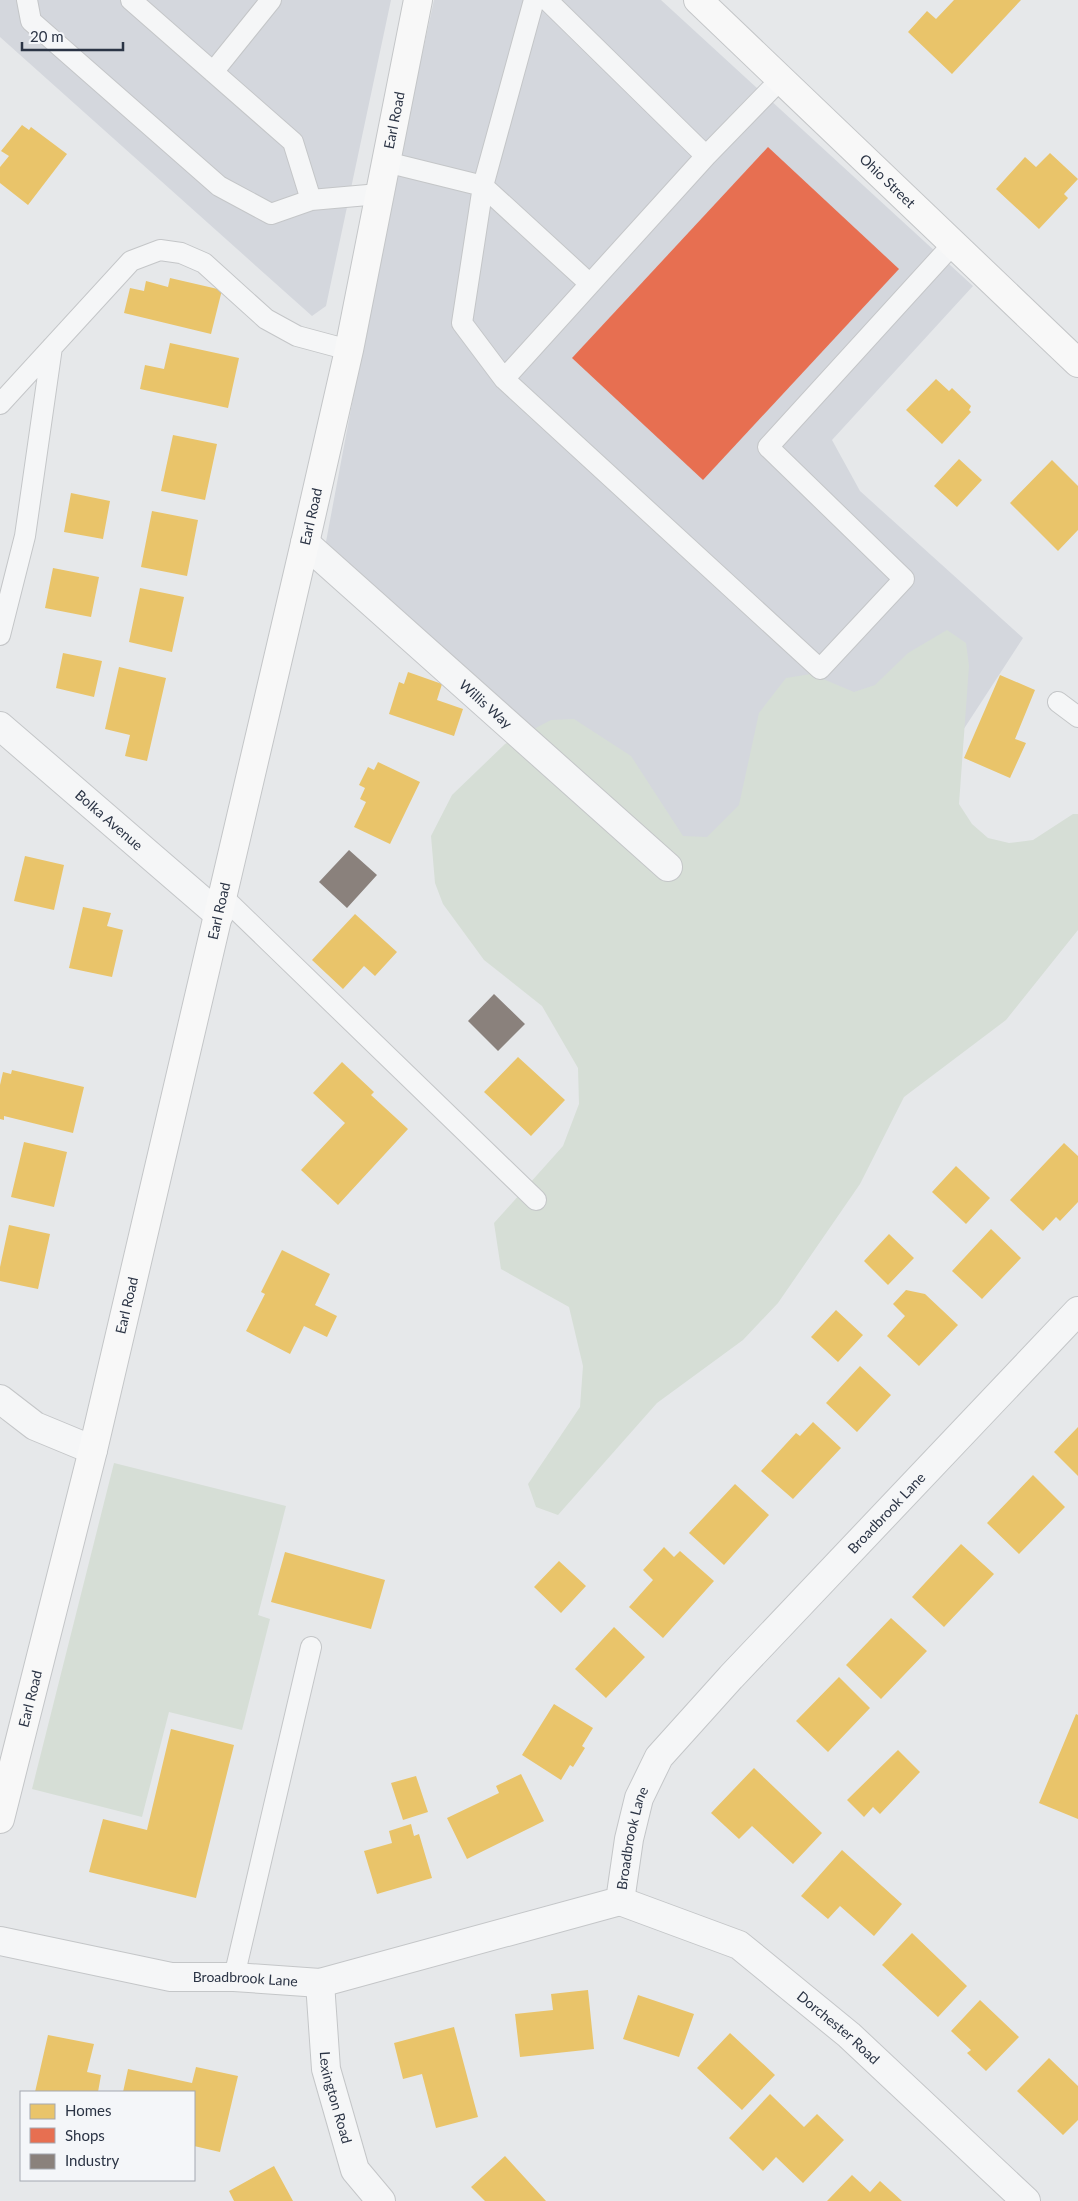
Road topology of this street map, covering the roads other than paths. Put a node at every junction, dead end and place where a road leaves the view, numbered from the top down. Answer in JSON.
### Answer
{"nodes":[{"id":1,"x":27,"y":0,"type":"edge"},
{"id":2,"x":131,"y":0,"type":"edge"},
{"id":3,"x":271,"y":0,"type":"edge"},
{"id":4,"x":418,"y":0,"type":"edge"},
{"id":5,"x":534,"y":0,"type":"edge"},
{"id":6,"x":547,"y":0,"type":"edge"},
{"id":7,"x":698,"y":0,"type":"edge"},
{"id":8,"x":213,"y":72,"type":"junction"},
{"id":9,"x":781,"y":79,"type":"junction"},
{"id":10,"x":706,"y":156,"type":"junction"},
{"id":11,"x":386,"y":162,"type":"junction"},
{"id":12,"x":483,"y":186,"type":"junction"},
{"id":13,"x":379,"y":194,"type":"junction"},
{"id":14,"x":311,"y":200,"type":"junction"},
{"id":15,"x":954,"y":244,"type":"junction"},
{"id":16,"x":590,"y":284,"type":"junction"},
{"id":17,"x":52,"y":347,"type":"junction"},
{"id":18,"x":349,"y":350,"type":"junction"},
{"id":19,"x":1078,"y":364,"type":"edge"},
{"id":20,"x":504,"y":379,"type":"junction"},
{"id":21,"x":0,"y":404,"type":"edge"},
{"id":22,"x":305,"y":542,"type":"junction"},
{"id":23,"x":0,"y":635,"type":"edge"},
{"id":24,"x":1058,"y":702,"type":"dead end"},
{"id":25,"x":1078,"y":717,"type":"edge"},
{"id":26,"x":0,"y":726,"type":"edge"},
{"id":27,"x":668,"y":866,"type":"dead end"},
{"id":28,"x":221,"y":906,"type":"junction"},
{"id":29,"x":536,"y":1200,"type":"dead end"},
{"id":30,"x":1078,"y":1311,"type":"edge"},
{"id":31,"x":0,"y":1399,"type":"edge"},
{"id":32,"x":93,"y":1450,"type":"junction"},
{"id":33,"x":311,"y":1647,"type":"dead end"},
{"id":34,"x":0,"y":1819,"type":"edge"},
{"id":35,"x":620,"y":1901,"type":"junction"},
{"id":36,"x":0,"y":1941,"type":"edge"},
{"id":37,"x":234,"y":1977,"type":"junction"},
{"id":38,"x":320,"y":1983,"type":"junction"},
{"id":39,"x":381,"y":2201,"type":"edge"},
{"id":40,"x":1026,"y":2201,"type":"edge"}],
"edges":[{"from":1,"to":14,"type":"lane"},
{"from":2,"to":8,"type":"lane"},
{"from":3,"to":8,"type":"lane"},
{"from":4,"to":11,"type":"street","name":"Earl Road"},
{"from":5,"to":12,"type":"lane"},
{"from":6,"to":10,"type":"lane"},
{"from":7,"to":9,"type":"street","name":"Ohio Street"},
{"from":8,"to":14,"type":"lane"},
{"from":9,"to":10,"type":"lane"},
{"from":9,"to":15,"type":"street","name":"Ohio Street"},
{"from":10,"to":16,"type":"lane"},
{"from":11,"to":12,"type":"lane"},
{"from":11,"to":13,"type":"street","name":"Earl Road"},
{"from":12,"to":16,"type":"lane"},
{"from":12,"to":20,"type":"lane"},
{"from":13,"to":14,"type":"lane"},
{"from":13,"to":18,"type":"street","name":"Earl Road"},
{"from":15,"to":19,"type":"street","name":"Ohio Street"},
{"from":15,"to":20,"type":"lane"},
{"from":16,"to":20,"type":"lane"},
{"from":17,"to":18,"type":"lane"},
{"from":17,"to":21,"type":"lane"},
{"from":17,"to":23,"type":"lane"},
{"from":18,"to":22,"type":"street","name":"Earl Road"},
{"from":22,"to":27,"type":"street","name":"Willis Way"},
{"from":22,"to":28,"type":"street","name":"Earl Road"},
{"from":24,"to":25,"type":"lane"},
{"from":26,"to":28,"type":"street","name":"Bolka Avenue"},
{"from":28,"to":29,"type":"lane"},
{"from":28,"to":32,"type":"street","name":"Earl Road"},
{"from":30,"to":35,"type":"street","name":"Broadbrook Lane"},
{"from":31,"to":32,"type":"street"},
{"from":32,"to":34,"type":"street","name":"Earl Road"},
{"from":33,"to":37,"type":"lane"},
{"from":35,"to":38,"type":"street","name":"Broadbrook Lane"},
{"from":35,"to":40,"type":"street","name":"Dorchester Road"},
{"from":36,"to":37,"type":"street","name":"Broadbrook Lane"},
{"from":37,"to":38,"type":"street","name":"Broadbrook Lane"},
{"from":38,"to":39,"type":"street","name":"Lexington Road"}]}
